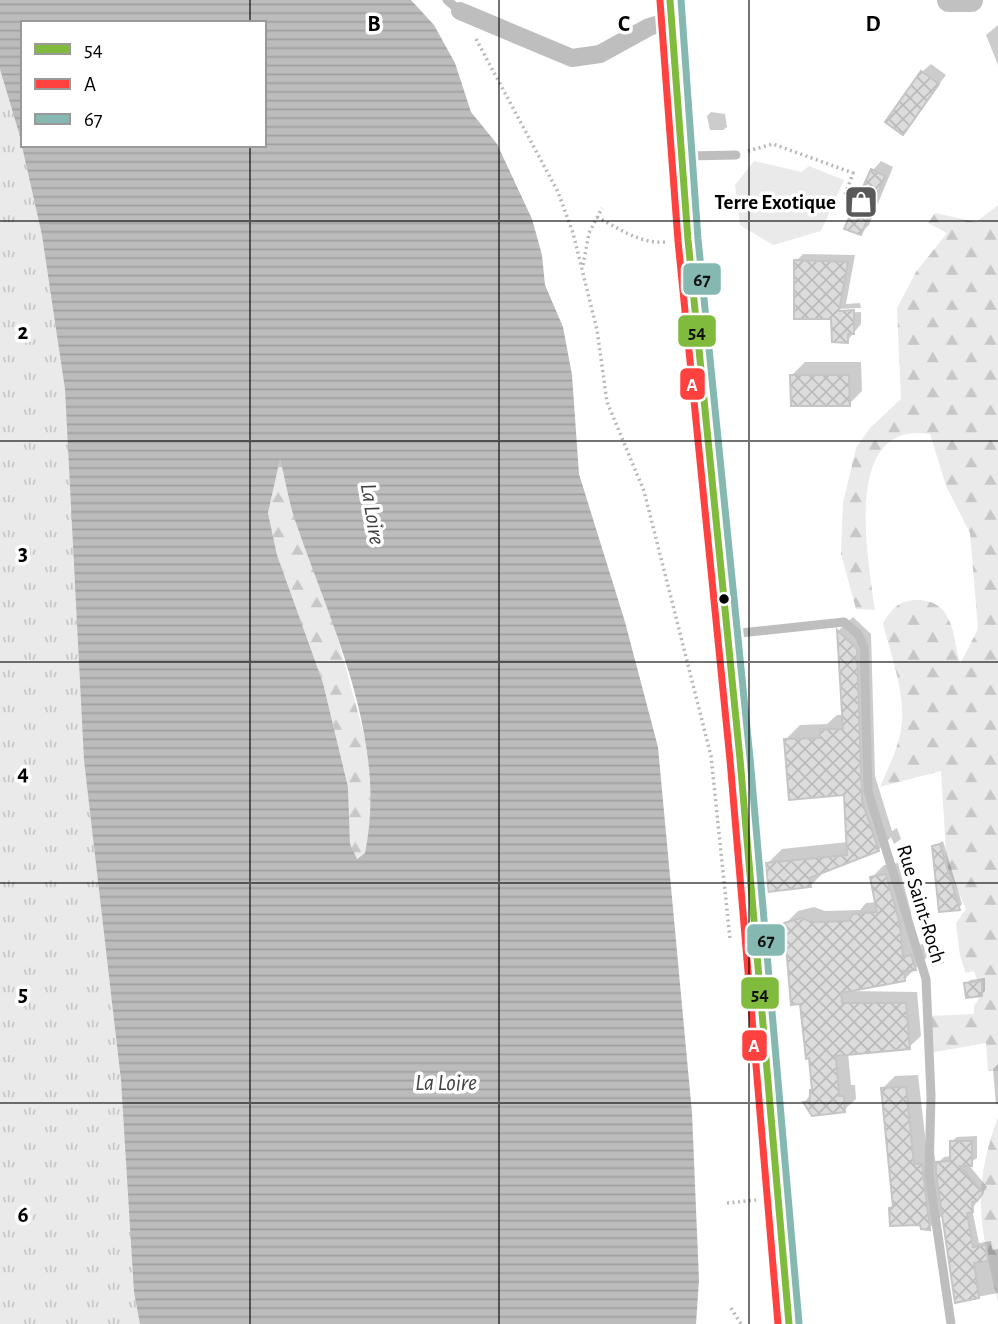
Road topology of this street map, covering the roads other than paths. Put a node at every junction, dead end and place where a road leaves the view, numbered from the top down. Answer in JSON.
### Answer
{"nodes":[{"id":1,"x":949,"y":0,"type":"edge"},
{"id":2,"x":971,"y":0,"type":"edge"},
{"id":3,"x":454,"y":6,"type":"edge"},
{"id":4,"x":671,"y":10,"type":"edge"},
{"id":5,"x":736,"y":155,"type":"road end"},
{"id":6,"x":681,"y":157,"type":"junction"},
{"id":7,"x":726,"y":635,"type":"junction"},
{"id":8,"x":789,"y":1324,"type":"edge"},
{"id":9,"x":951,"y":1324,"type":"edge"}],
"edges":[{"from":1,"to":2,"type":"street"},
{"from":3,"to":4,"type":"street"},
{"from":4,"to":6,"type":"main road"},
{"from":5,"to":6,"type":"lane"},
{"from":6,"to":7,"type":"main road"},
{"from":7,"to":8,"type":"main road"},
{"from":7,"to":9,"type":"lane","name":"Rue Saint-Roch"}]}
